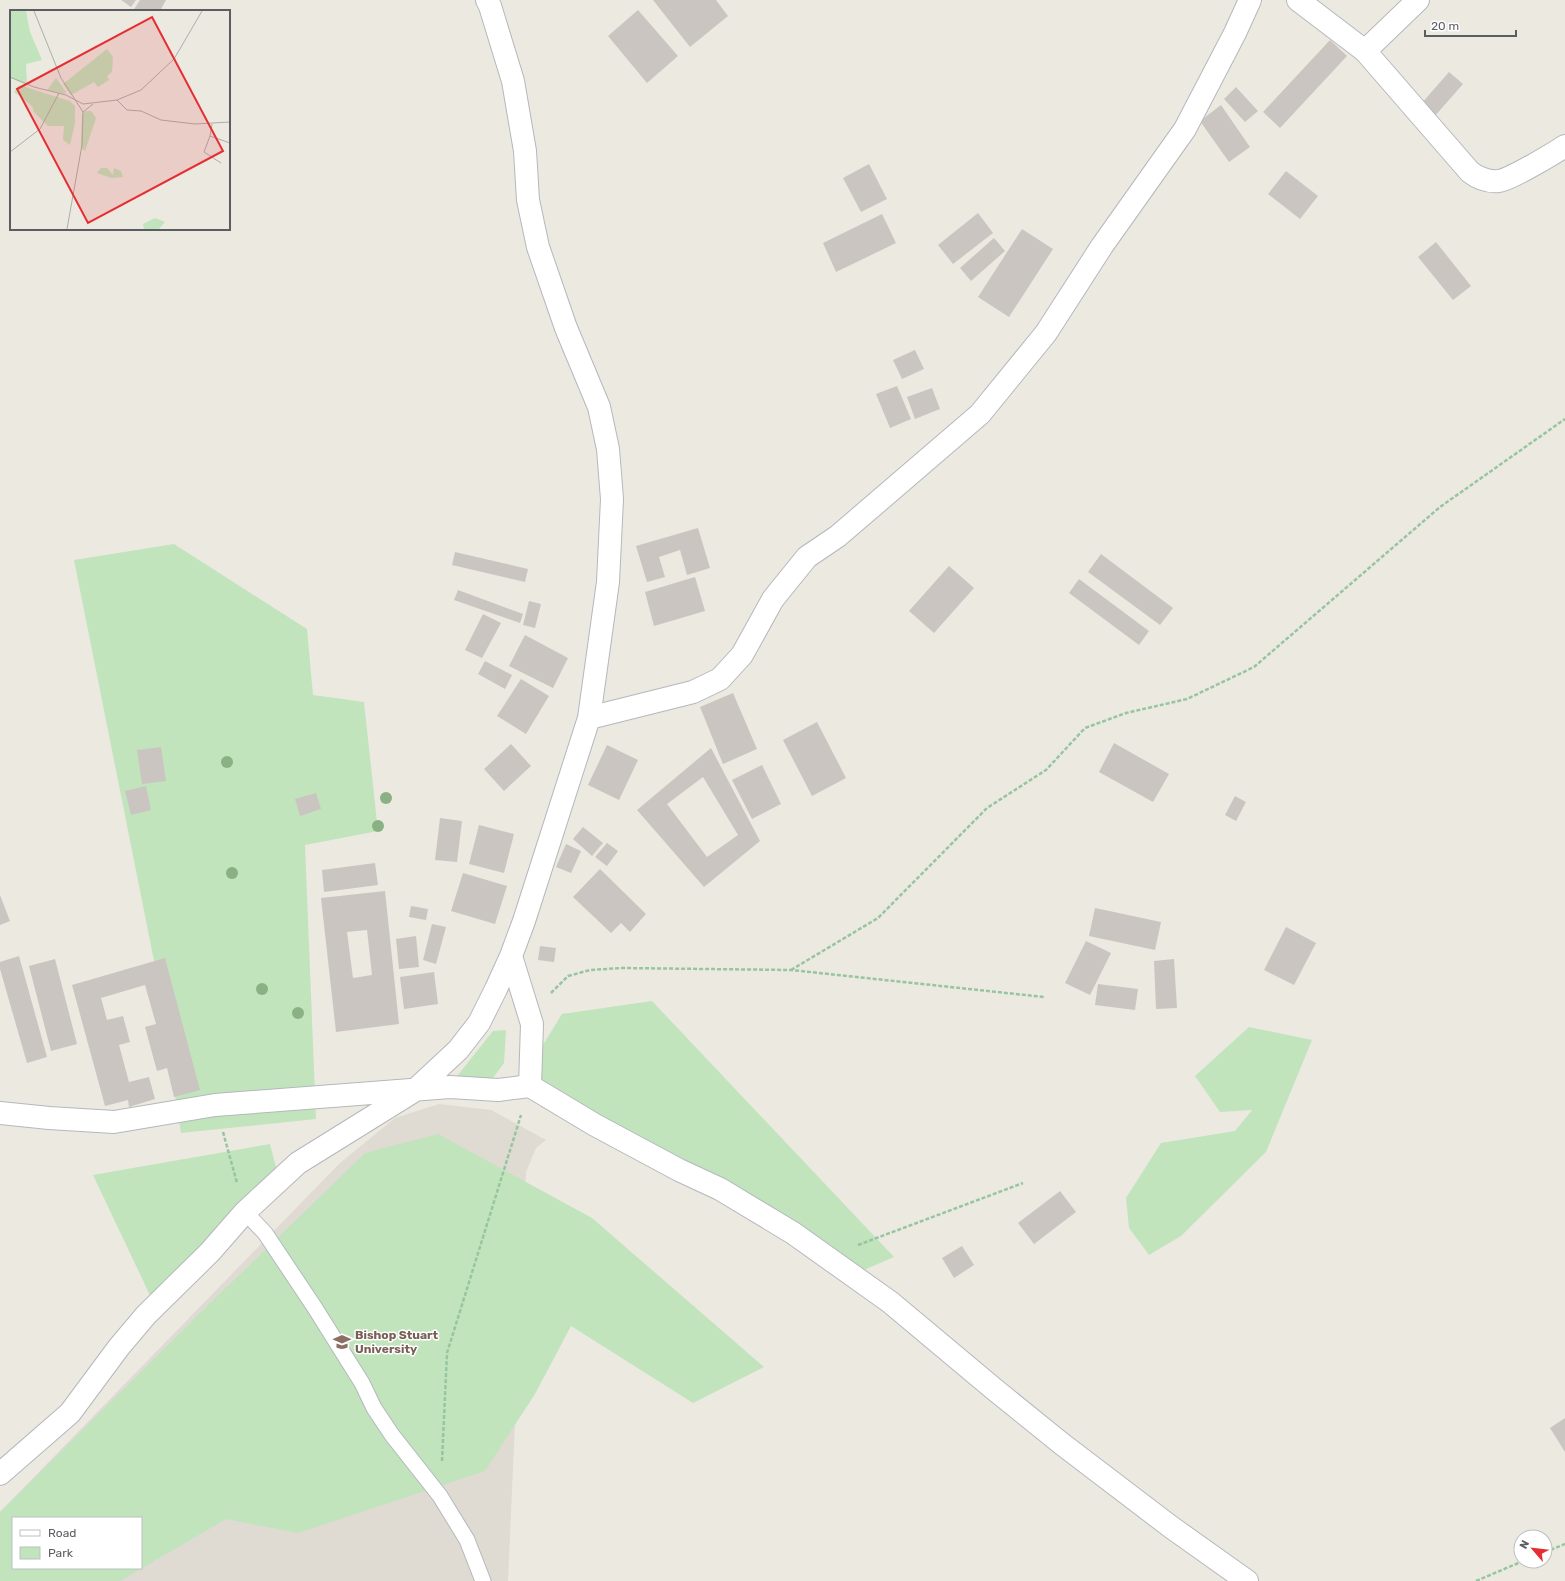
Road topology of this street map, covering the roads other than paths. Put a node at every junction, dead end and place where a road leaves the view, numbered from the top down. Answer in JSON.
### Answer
{"nodes":[{"id":1,"x":486,"y":0,"type":"edge"},
{"id":2,"x":1250,"y":0,"type":"edge"},
{"id":3,"x":1298,"y":0,"type":"edge"},
{"id":4,"x":1418,"y":0,"type":"edge"},
{"id":5,"x":1365,"y":51,"type":"junction"},
{"id":6,"x":1565,"y":146,"type":"edge"},
{"id":7,"x":589,"y":718,"type":"junction"},
{"id":8,"x":512,"y":956,"type":"junction"},
{"id":9,"x":530,"y":1086,"type":"junction"},
{"id":10,"x":414,"y":1091,"type":"junction"},
{"id":11,"x":0,"y":1113,"type":"edge"},
{"id":12,"x":245,"y":1212,"type":"junction"},
{"id":13,"x":0,"y":1474,"type":"edge"},
{"id":14,"x":483,"y":1581,"type":"edge"},
{"id":15,"x":1247,"y":1581,"type":"edge"}],
"edges":[{"from":1,"to":7,"type":"street"},
{"from":2,"to":7,"type":"street"},
{"from":3,"to":5,"type":"street"},
{"from":4,"to":5,"type":"street"},
{"from":5,"to":6,"type":"street"},
{"from":7,"to":8,"type":"street"},
{"from":8,"to":9,"type":"street"},
{"from":8,"to":10,"type":"street"},
{"from":9,"to":10,"type":"street"},
{"from":9,"to":15,"type":"street"},
{"from":10,"to":11,"type":"street"},
{"from":10,"to":12,"type":"street"},
{"from":12,"to":13,"type":"street"},
{"from":12,"to":14,"type":"lane"}]}
